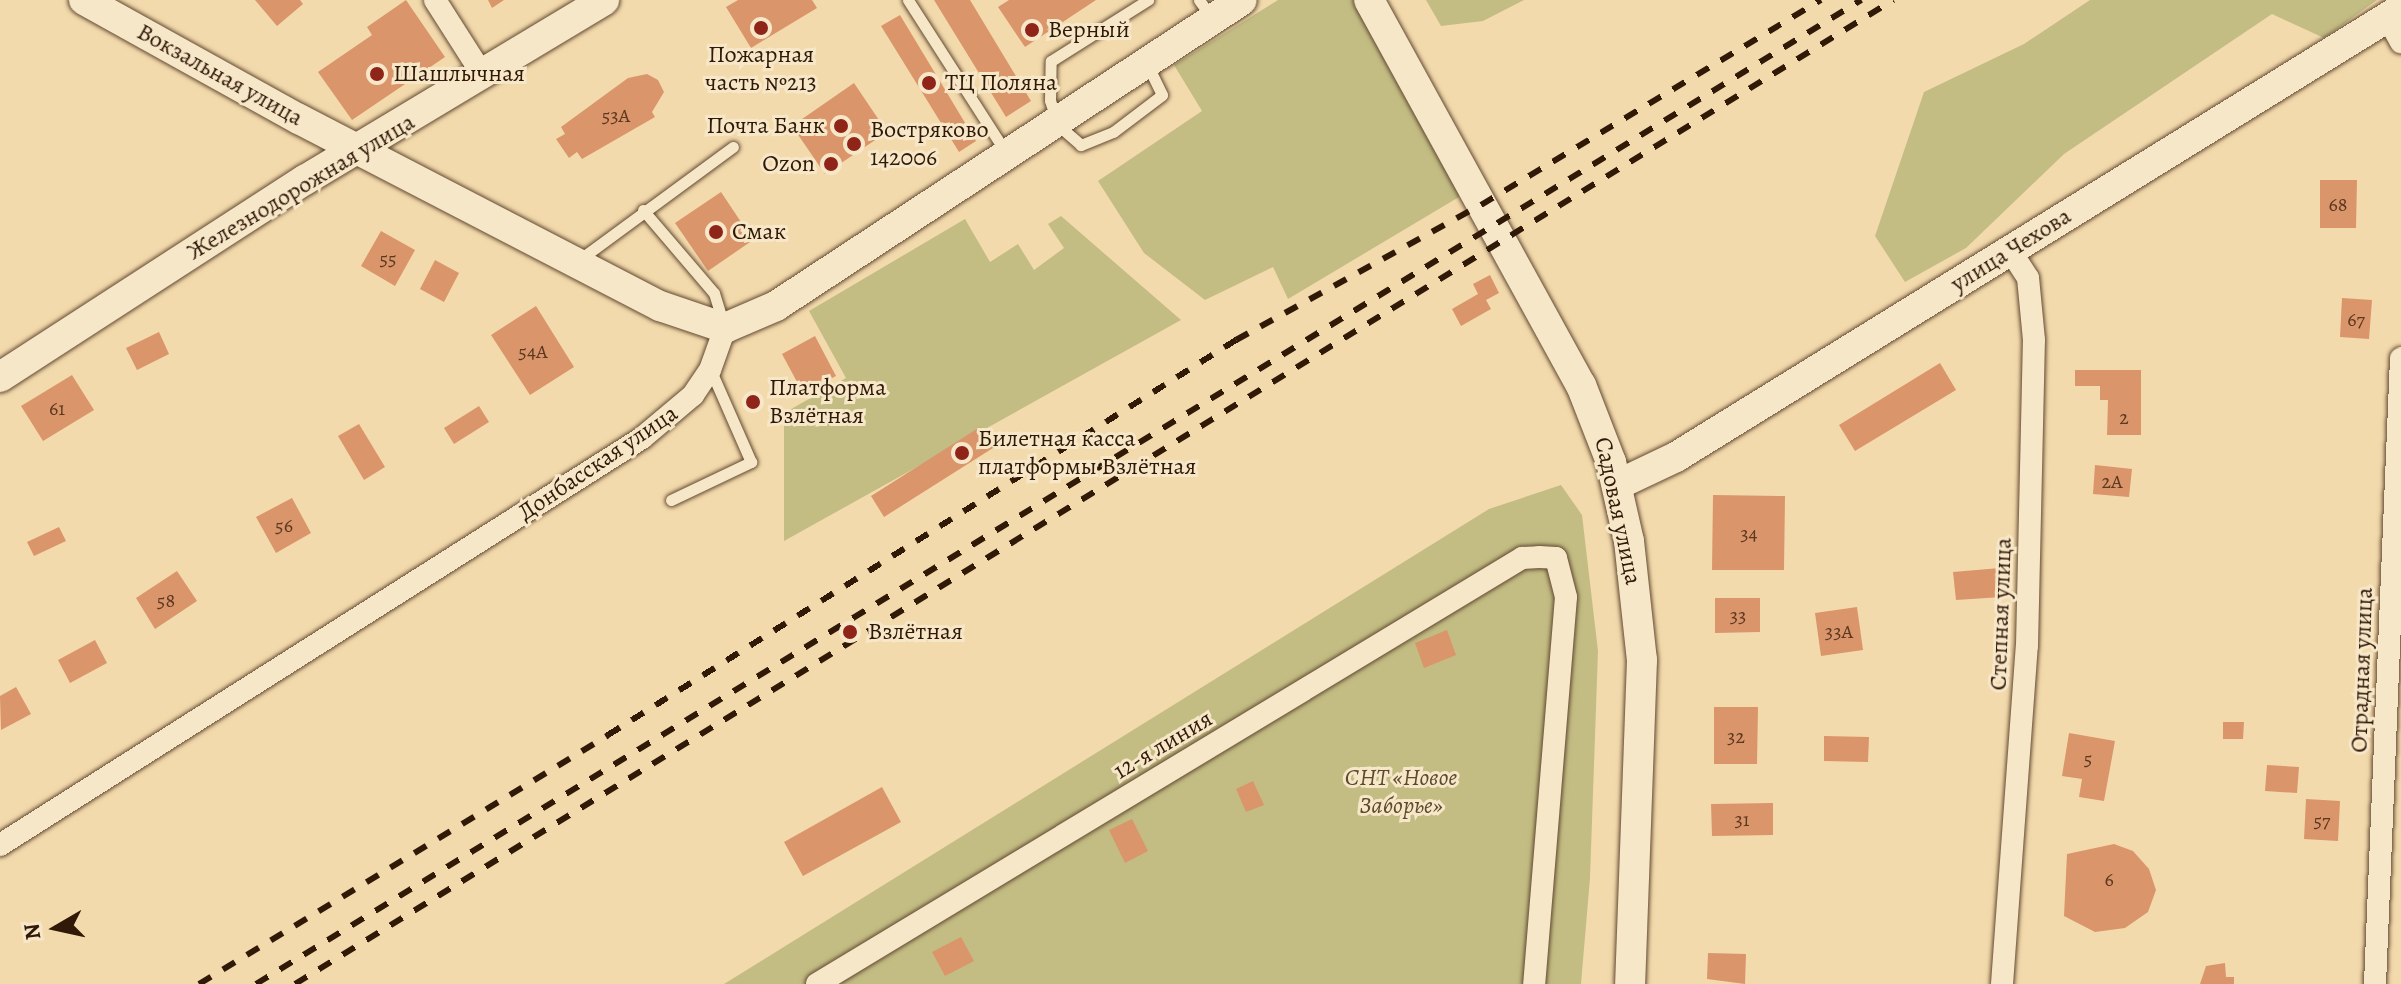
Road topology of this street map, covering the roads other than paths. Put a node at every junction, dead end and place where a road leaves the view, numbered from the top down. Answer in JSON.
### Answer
{"nodes":[{"id":1,"x":84,"y":0,"type":"edge"},
{"id":2,"x":435,"y":0,"type":"edge"},
{"id":3,"x":604,"y":0,"type":"edge"},
{"id":4,"x":908,"y":0,"type":"edge"},
{"id":5,"x":1148,"y":0,"type":"edge"},
{"id":6,"x":1242,"y":0,"type":"edge"},
{"id":7,"x":1369,"y":0,"type":"edge"},
{"id":8,"x":1206,"y":10,"type":"edge"},
{"id":9,"x":2396,"y":23,"type":"edge"},
{"id":10,"x":484,"y":77,"type":"junction"},
{"id":11,"x":1058,"y":125,"type":"junction"},
{"id":12,"x":733,"y":147,"type":"dead end"},
{"id":13,"x":356,"y":148,"type":"junction"},
{"id":14,"x":1008,"y":156,"type":"junction"},
{"id":15,"x":643,"y":210,"type":"junction"},
{"id":16,"x":2010,"y":250,"type":"junction"},
{"id":17,"x":576,"y":263,"type":"junction"},
{"id":18,"x":725,"y":328,"type":"junction"},
{"id":19,"x":2401,"y":359,"type":"edge"},
{"id":20,"x":710,"y":370,"type":"junction"},
{"id":21,"x":0,"y":377,"type":"edge"},
{"id":22,"x":1617,"y":485,"type":"junction"},
{"id":23,"x":671,"y":500,"type":"dead end"},
{"id":24,"x":0,"y":845,"type":"edge"},
{"id":25,"x":817,"y":984,"type":"edge"},
{"id":26,"x":1534,"y":984,"type":"edge"},
{"id":27,"x":1630,"y":984,"type":"edge"},
{"id":28,"x":2002,"y":984,"type":"edge"},
{"id":29,"x":2375,"y":984,"type":"edge"}],
"edges":[{"from":1,"to":13,"type":"street","name":"Вокзальная улица"},
{"from":2,"to":10,"type":"street"},
{"from":3,"to":10,"type":"street","name":"Железнодорожная улица"},
{"from":4,"to":14,"type":"lane"},
{"from":5,"to":11,"type":"lane"},
{"from":6,"to":8,"type":"street"},
{"from":7,"to":22,"type":"street","name":"Садовая улица"},
{"from":8,"to":11,"type":"street"},
{"from":9,"to":16,"type":"street","name":"улица Чехова"},
{"from":10,"to":13,"type":"street","name":"Железнодорожная улица"},
{"from":11,"to":14,"type":"street"},
{"from":12,"to":15,"type":"lane"},
{"from":13,"to":17,"type":"street","name":"Вокзальная улица"},
{"from":13,"to":21,"type":"street","name":"Железнодорожная улица"},
{"from":14,"to":18,"type":"street"},
{"from":15,"to":17,"type":"lane"},
{"from":15,"to":18,"type":"lane"},
{"from":16,"to":22,"type":"street","name":"улица Чехова"},
{"from":16,"to":28,"type":"street","name":"Степная улица"},
{"from":17,"to":18,"type":"street","name":"Вокзальная улица"},
{"from":18,"to":20,"type":"street","name":"Донбасская улица"},
{"from":19,"to":29,"type":"street","name":"Отрадная улица"},
{"from":20,"to":23,"type":"lane"},
{"from":20,"to":24,"type":"street","name":"Донбасская улица"},
{"from":22,"to":27,"type":"street","name":"Садовая улица"},
{"from":25,"to":26,"type":"street","name":"12-я линия"}]}
